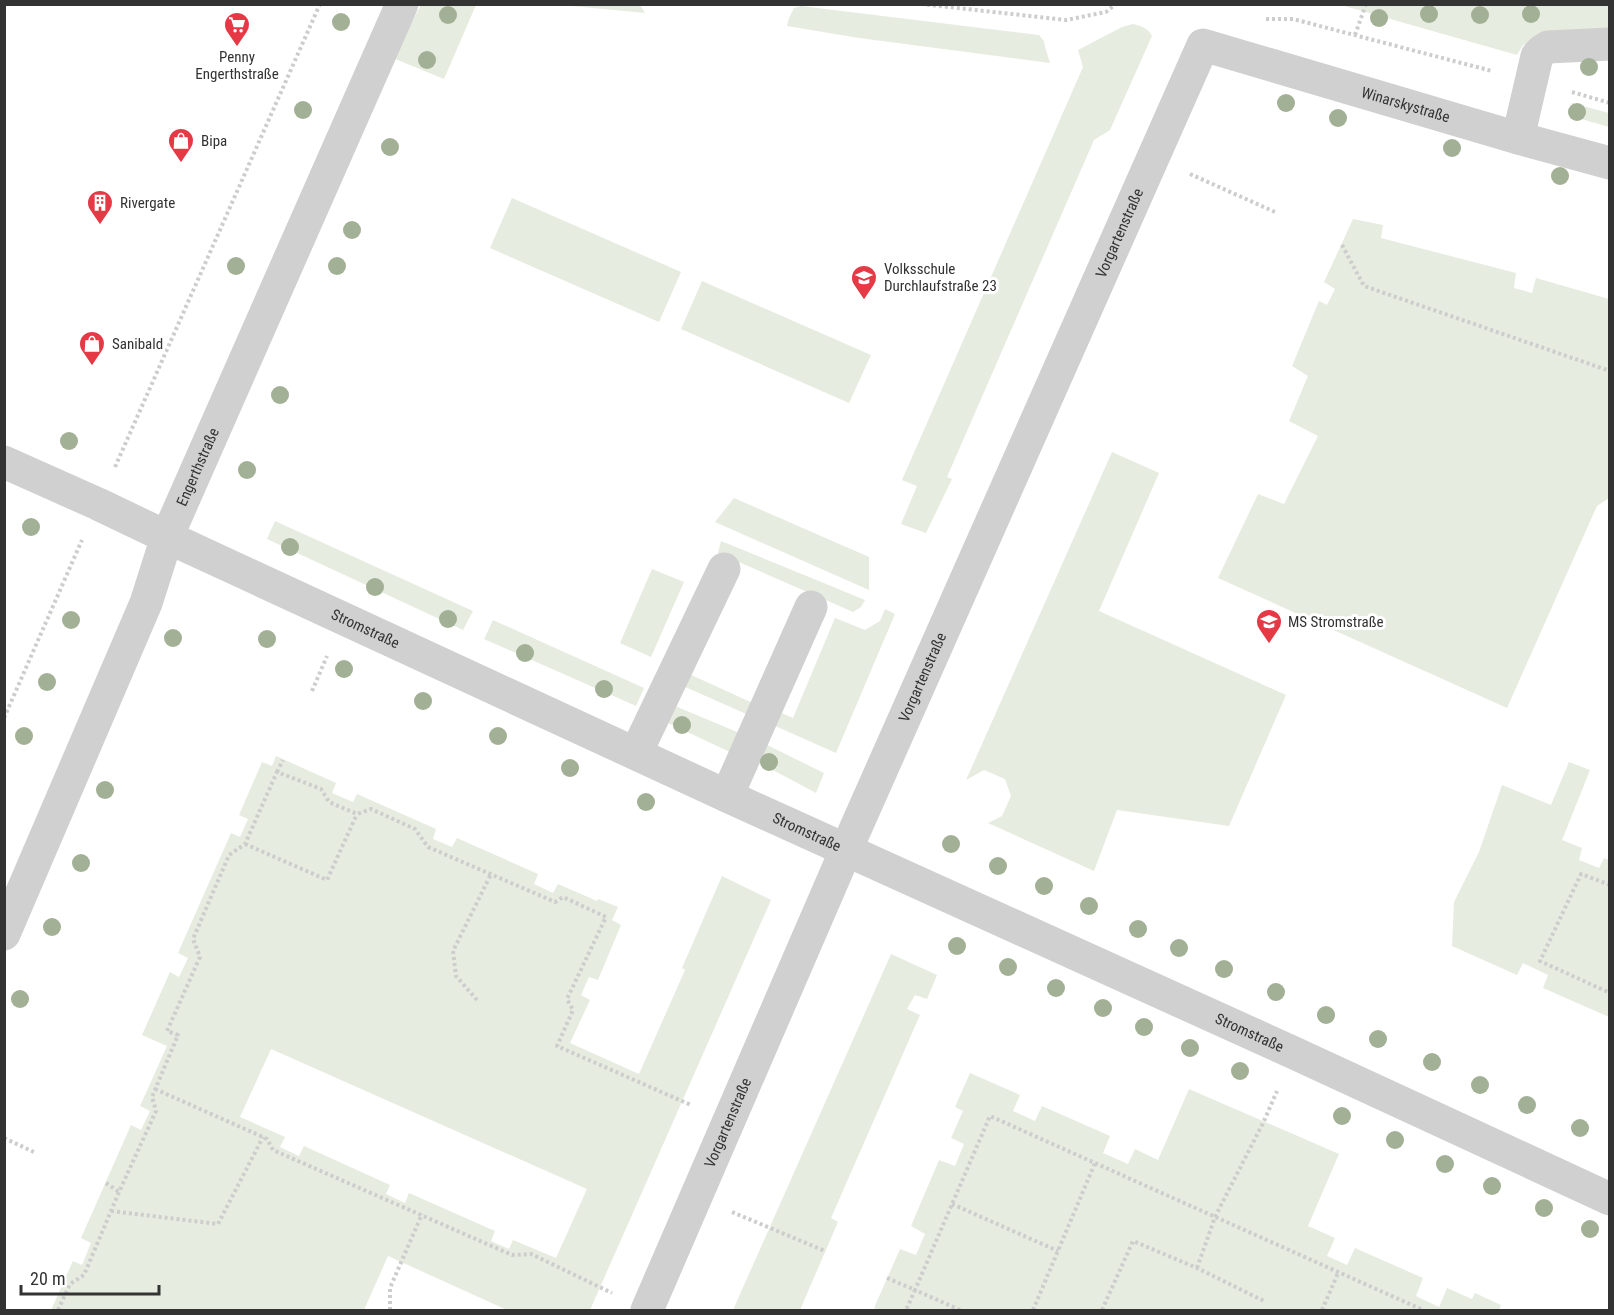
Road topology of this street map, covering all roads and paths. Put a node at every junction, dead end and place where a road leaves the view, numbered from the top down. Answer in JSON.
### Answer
{"nodes":[{"id":1,"x":320,"y":4,"type":"edge"},
{"id":2,"x":402,"y":4,"type":"edge"},
{"id":3,"x":921,"y":4,"type":"edge"},
{"id":4,"x":1116,"y":4,"type":"edge"},
{"id":5,"x":1366,"y":4,"type":"edge"},
{"id":6,"x":1258,"y":19,"type":"dead end"},
{"id":7,"x":1355,"y":35,"type":"junction"},
{"id":8,"x":1610,"y":44,"type":"edge"},
{"id":9,"x":1203,"y":45,"type":"joint"},
{"id":10,"x":1531,"y":81,"type":"junction"},
{"id":11,"x":1610,"y":103,"type":"edge"},
{"id":12,"x":1518,"y":138,"type":"junction"},
{"id":13,"x":1153,"y":158,"type":"junction"},
{"id":14,"x":1610,"y":163,"type":"edge"},
{"id":15,"x":1275,"y":212,"type":"dead end"},
{"id":16,"x":1342,"y":245,"type":"dead end"},
{"id":17,"x":1610,"y":372,"type":"edge"},
{"id":18,"x":4,"y":462,"type":"edge"},
{"id":19,"x":98,"y":504,"type":"junction"},
{"id":20,"x":166,"y":537,"type":"junction"},
{"id":21,"x":724,"y":569,"type":"dead end"},
{"id":22,"x":811,"y":607,"type":"dead end"},
{"id":23,"x":4,"y":718,"type":"edge"},
{"id":24,"x":636,"y":753,"type":"junction"},
{"id":25,"x":284,"y":760,"type":"dead end"},
{"id":26,"x":277,"y":772,"type":"junction"},
{"id":27,"x":727,"y":796,"type":"junction"},
{"id":28,"x":357,"y":814,"type":"junction"},
{"id":29,"x":245,"y":844,"type":"junction"},
{"id":30,"x":846,"y":850,"type":"junction"},
{"id":31,"x":491,"y":874,"type":"junction"},
{"id":32,"x":1610,"y":885,"type":"edge"},
{"id":33,"x":4,"y":934,"type":"edge"},
{"id":34,"x":1610,"y":993,"type":"edge"},
{"id":35,"x":477,"y":1000,"type":"dead end"},
{"id":36,"x":1292,"y":1052,"type":"junction"},
{"id":37,"x":155,"y":1089,"type":"junction"},
{"id":38,"x":729,"y":1121,"type":"junction"},
{"id":39,"x":263,"y":1137,"type":"junction"},
{"id":40,"x":4,"y":1138,"type":"edge"},
{"id":41,"x":36,"y":1153,"type":"dead end"},
{"id":42,"x":1095,"y":1163,"type":"junction"},
{"id":43,"x":106,"y":1183,"type":"dead end"},
{"id":44,"x":119,"y":1192,"type":"junction"},
{"id":45,"x":696,"y":1196,"type":"junction"},
{"id":46,"x":1610,"y":1199,"type":"edge"},
{"id":47,"x":952,"y":1204,"type":"junction"},
{"id":48,"x":111,"y":1211,"type":"junction"},
{"id":49,"x":422,"y":1215,"type":"junction"},
{"id":50,"x":1215,"y":1217,"type":"junction"},
{"id":51,"x":825,"y":1251,"type":"dead end"},
{"id":52,"x":1058,"y":1251,"type":"junction"},
{"id":53,"x":1197,"y":1268,"type":"junction"},
{"id":54,"x":1338,"y":1272,"type":"junction"},
{"id":55,"x":887,"y":1278,"type":"dead end"},
{"id":56,"x":915,"y":1290,"type":"junction"},
{"id":57,"x":1264,"y":1301,"type":"dead end"},
{"id":58,"x":647,"y":1310,"type":"edge"},
{"id":59,"x":58,"y":1311,"type":"edge"},
{"id":60,"x":390,"y":1311,"type":"edge"},
{"id":61,"x":906,"y":1311,"type":"edge"},
{"id":62,"x":960,"y":1311,"type":"edge"},
{"id":63,"x":1033,"y":1311,"type":"edge"},
{"id":64,"x":1102,"y":1311,"type":"edge"},
{"id":65,"x":1322,"y":1311,"type":"edge"},
{"id":66,"x":1423,"y":1311,"type":"edge"}],
"edges":[{"from":1,"to":19,"type":"path"},
{"from":2,"to":20,"type":"street","name":"Engerthstraße"},
{"from":3,"to":4,"type":"path"},
{"from":5,"to":7,"type":"path"},
{"from":6,"to":7,"type":"path"},
{"from":7,"to":10,"type":"path"},
{"from":8,"to":10,"type":"street"},
{"from":9,"to":12,"type":"street","name":"Winarskystraße"},
{"from":9,"to":13,"type":"street","name":"Vorgartenstraße"},
{"from":10,"to":11,"type":"path"},
{"from":10,"to":12,"type":"street"},
{"from":12,"to":14,"type":"street","name":"Winarskystraße"},
{"from":13,"to":15,"type":"path"},
{"from":13,"to":30,"type":"street","name":"Vorgartenstraße"},
{"from":16,"to":17,"type":"path"},
{"from":18,"to":19,"type":"street","name":"Stromstraße"},
{"from":19,"to":20,"type":"street","name":"Stromstraße"},
{"from":19,"to":23,"type":"path"},
{"from":20,"to":24,"type":"street","name":"Stromstraße"},
{"from":20,"to":33,"type":"street","name":"Engerthstraße"},
{"from":21,"to":24,"type":"street"},
{"from":22,"to":27,"type":"street"},
{"from":24,"to":27,"type":"street","name":"Stromstraße"},
{"from":25,"to":26,"type":"path"},
{"from":26,"to":28,"type":"path"},
{"from":26,"to":29,"type":"path"},
{"from":27,"to":30,"type":"street","name":"Stromstraße"},
{"from":28,"to":29,"type":"path"},
{"from":28,"to":31,"type":"path"},
{"from":29,"to":37,"type":"path"},
{"from":30,"to":36,"type":"street","name":"Stromstraße"},
{"from":30,"to":38,"type":"street","name":"Vorgartenstraße"},
{"from":31,"to":35,"type":"path"},
{"from":31,"to":38,"type":"path"},
{"from":32,"to":34,"type":"path"},
{"from":36,"to":46,"type":"street","name":"Stromstraße"},
{"from":36,"to":50,"type":"path"},
{"from":37,"to":39,"type":"path"},
{"from":37,"to":44,"type":"path"},
{"from":38,"to":45,"type":"street","name":"Vorgartenstraße"},
{"from":39,"to":48,"type":"path"},
{"from":39,"to":49,"type":"path"},
{"from":40,"to":41,"type":"path"},
{"from":42,"to":47,"type":"path"},
{"from":42,"to":50,"type":"path"},
{"from":42,"to":52,"type":"path"},
{"from":43,"to":44,"type":"path"},
{"from":44,"to":48,"type":"path"},
{"from":45,"to":51,"type":"path"},
{"from":45,"to":58,"type":"street","name":"Vorgartenstraße"},
{"from":47,"to":52,"type":"path"},
{"from":47,"to":56,"type":"path"},
{"from":48,"to":59,"type":"path"},
{"from":49,"to":58,"type":"path"},
{"from":49,"to":60,"type":"path"},
{"from":50,"to":53,"type":"path"},
{"from":50,"to":54,"type":"path"},
{"from":52,"to":63,"type":"path"},
{"from":53,"to":57,"type":"path"},
{"from":53,"to":64,"type":"path"},
{"from":54,"to":65,"type":"path"},
{"from":54,"to":66,"type":"path"},
{"from":55,"to":56,"type":"path"},
{"from":56,"to":61,"type":"path"},
{"from":56,"to":62,"type":"path"}]}
